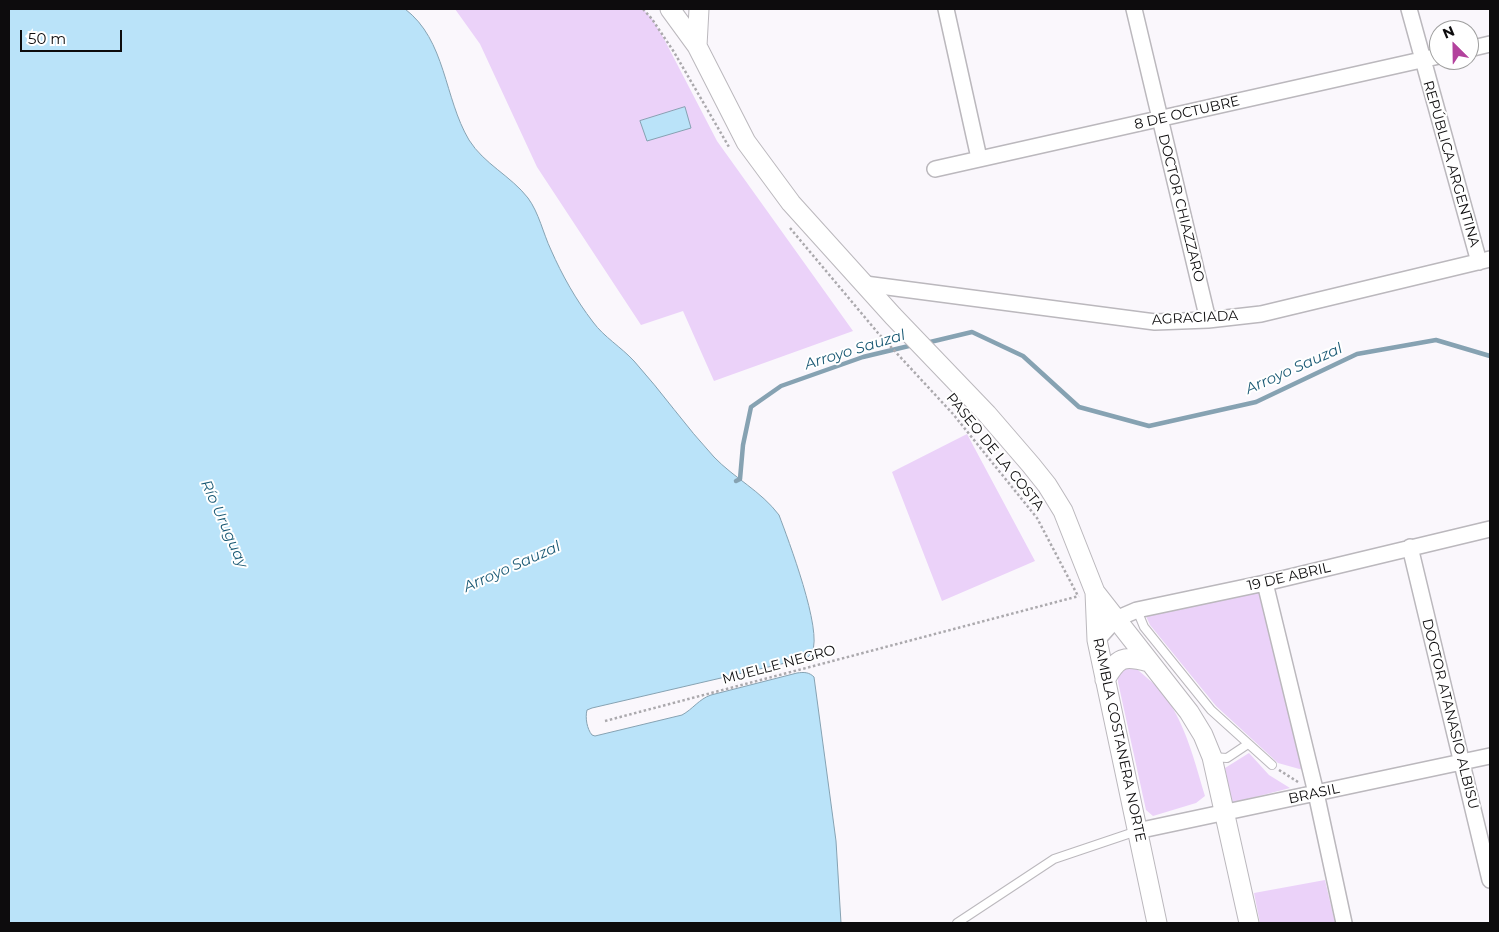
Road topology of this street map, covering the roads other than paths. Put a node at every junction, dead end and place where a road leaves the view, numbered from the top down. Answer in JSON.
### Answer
{"nodes":[{"id":1,"x":670,"y":9,"type":"edge"},
{"id":2,"x":699,"y":9,"type":"edge"},
{"id":3,"x":946,"y":9,"type":"edge"},
{"id":4,"x":1134,"y":9,"type":"edge"},
{"id":5,"x":1409,"y":9,"type":"edge"},
{"id":6,"x":697,"y":46,"type":"junction"},
{"id":7,"x":1429,"y":58,"type":"edge"},
{"id":8,"x":1422,"y":60,"type":"junction"},
{"id":9,"x":1160,"y":119,"type":"junction"},
{"id":10,"x":979,"y":158,"type":"junction"},
{"id":11,"x":935,"y":169,"type":"dead end"},
{"id":12,"x":1484,"y":261,"type":"edge"},
{"id":13,"x":865,"y":284,"type":"junction"},
{"id":14,"x":1208,"y":320,"type":"junction"},
{"id":15,"x":1490,"y":529,"type":"edge"},
{"id":16,"x":1410,"y":547,"type":"junction"},
{"id":17,"x":1265,"y":583,"type":"junction"},
{"id":18,"x":1086,"y":594,"type":"junction"},
{"id":19,"x":1137,"y":610,"type":"junction"},
{"id":20,"x":1116,"y":619,"type":"junction"},
{"id":21,"x":1097,"y":640,"type":"junction"},
{"id":22,"x":1149,"y":662,"type":"junction"},
{"id":23,"x":1105,"y":680,"type":"junction"},
{"id":24,"x":1248,"y":744,"type":"junction"},
{"id":25,"x":1490,"y":756,"type":"edge"},
{"id":26,"x":1212,"y":757,"type":"junction"},
{"id":27,"x":1462,"y":762,"type":"junction"},
{"id":28,"x":1272,"y":765,"type":"road end"},
{"id":29,"x":1316,"y":793,"type":"junction"},
{"id":30,"x":1224,"y":812,"type":"junction"},
{"id":31,"x":1137,"y":831,"type":"junction"},
{"id":32,"x":1490,"y":880,"type":"edge"},
{"id":33,"x":957,"y":923,"type":"edge"},
{"id":34,"x":1157,"y":923,"type":"edge"},
{"id":35,"x":1249,"y":923,"type":"edge"},
{"id":36,"x":1344,"y":923,"type":"edge"}],
"edges":[{"from":1,"to":6,"type":"street","name":"RAMBLA COSTANERA NORTE"},
{"from":2,"to":6,"type":"street"},
{"from":3,"to":10,"type":"street"},
{"from":4,"to":9,"type":"street","name":"DOCTOR CHIAZZARO"},
{"from":5,"to":8,"type":"street","name":"REPÚBLICA ARGENTINA"},
{"from":6,"to":13,"type":"street","name":"RAMBLA COSTANERA NORTE"},
{"from":7,"to":8,"type":"street","name":"8 DE OCTUBRE"},
{"from":8,"to":9,"type":"street","name":"8 DE OCTUBRE"},
{"from":8,"to":12,"type":"street","name":"REPÚBLICA ARGENTINA"},
{"from":9,"to":10,"type":"street","name":"8 DE OCTUBRE"},
{"from":9,"to":14,"type":"street","name":"DOCTOR CHIAZZARO"},
{"from":10,"to":11,"type":"street","name":"8 DE OCTUBRE"},
{"from":12,"to":14,"type":"street","name":"AGRACIADA"},
{"from":13,"to":14,"type":"street","name":"AGRACIADA"},
{"from":13,"to":18,"type":"street","name":"RAMBLA COSTANERA NORTE"},
{"from":15,"to":16,"type":"street","name":"19 DE ABRIL"},
{"from":16,"to":17,"type":"street","name":"19 DE ABRIL"},
{"from":16,"to":27,"type":"street","name":"DOCTOR ATANASIO ALBISU"},
{"from":17,"to":19,"type":"street","name":"19 DE ABRIL"},
{"from":17,"to":29,"type":"street"},
{"from":18,"to":20,"type":"street"},
{"from":18,"to":21,"type":"street","name":"RAMBLA COSTANERA NORTE"},
{"from":19,"to":20,"type":"street","name":"19 DE ABRIL"},
{"from":19,"to":24,"type":"lane"},
{"from":20,"to":21,"type":"street","name":"19 DE ABRIL"},
{"from":20,"to":22,"type":"street"},
{"from":21,"to":23,"type":"street","name":"RAMBLA COSTANERA NORTE"},
{"from":22,"to":23,"type":"street"},
{"from":22,"to":26,"type":"street"},
{"from":23,"to":31,"type":"street","name":"RAMBLA COSTANERA NORTE"},
{"from":24,"to":26,"type":"lane"},
{"from":24,"to":28,"type":"lane"},
{"from":25,"to":27,"type":"street","name":"BRASIL"},
{"from":26,"to":30,"type":"street"},
{"from":27,"to":29,"type":"street","name":"BRASIL"},
{"from":27,"to":32,"type":"street","name":"DOCTOR ATANASIO ALBISU"},
{"from":29,"to":30,"type":"street","name":"BRASIL"},
{"from":29,"to":36,"type":"street"},
{"from":30,"to":31,"type":"street","name":"BRASIL"},
{"from":30,"to":35,"type":"street"},
{"from":31,"to":33,"type":"lane"},
{"from":31,"to":34,"type":"street","name":"RAMBLA COSTANERA NORTE"}]}
